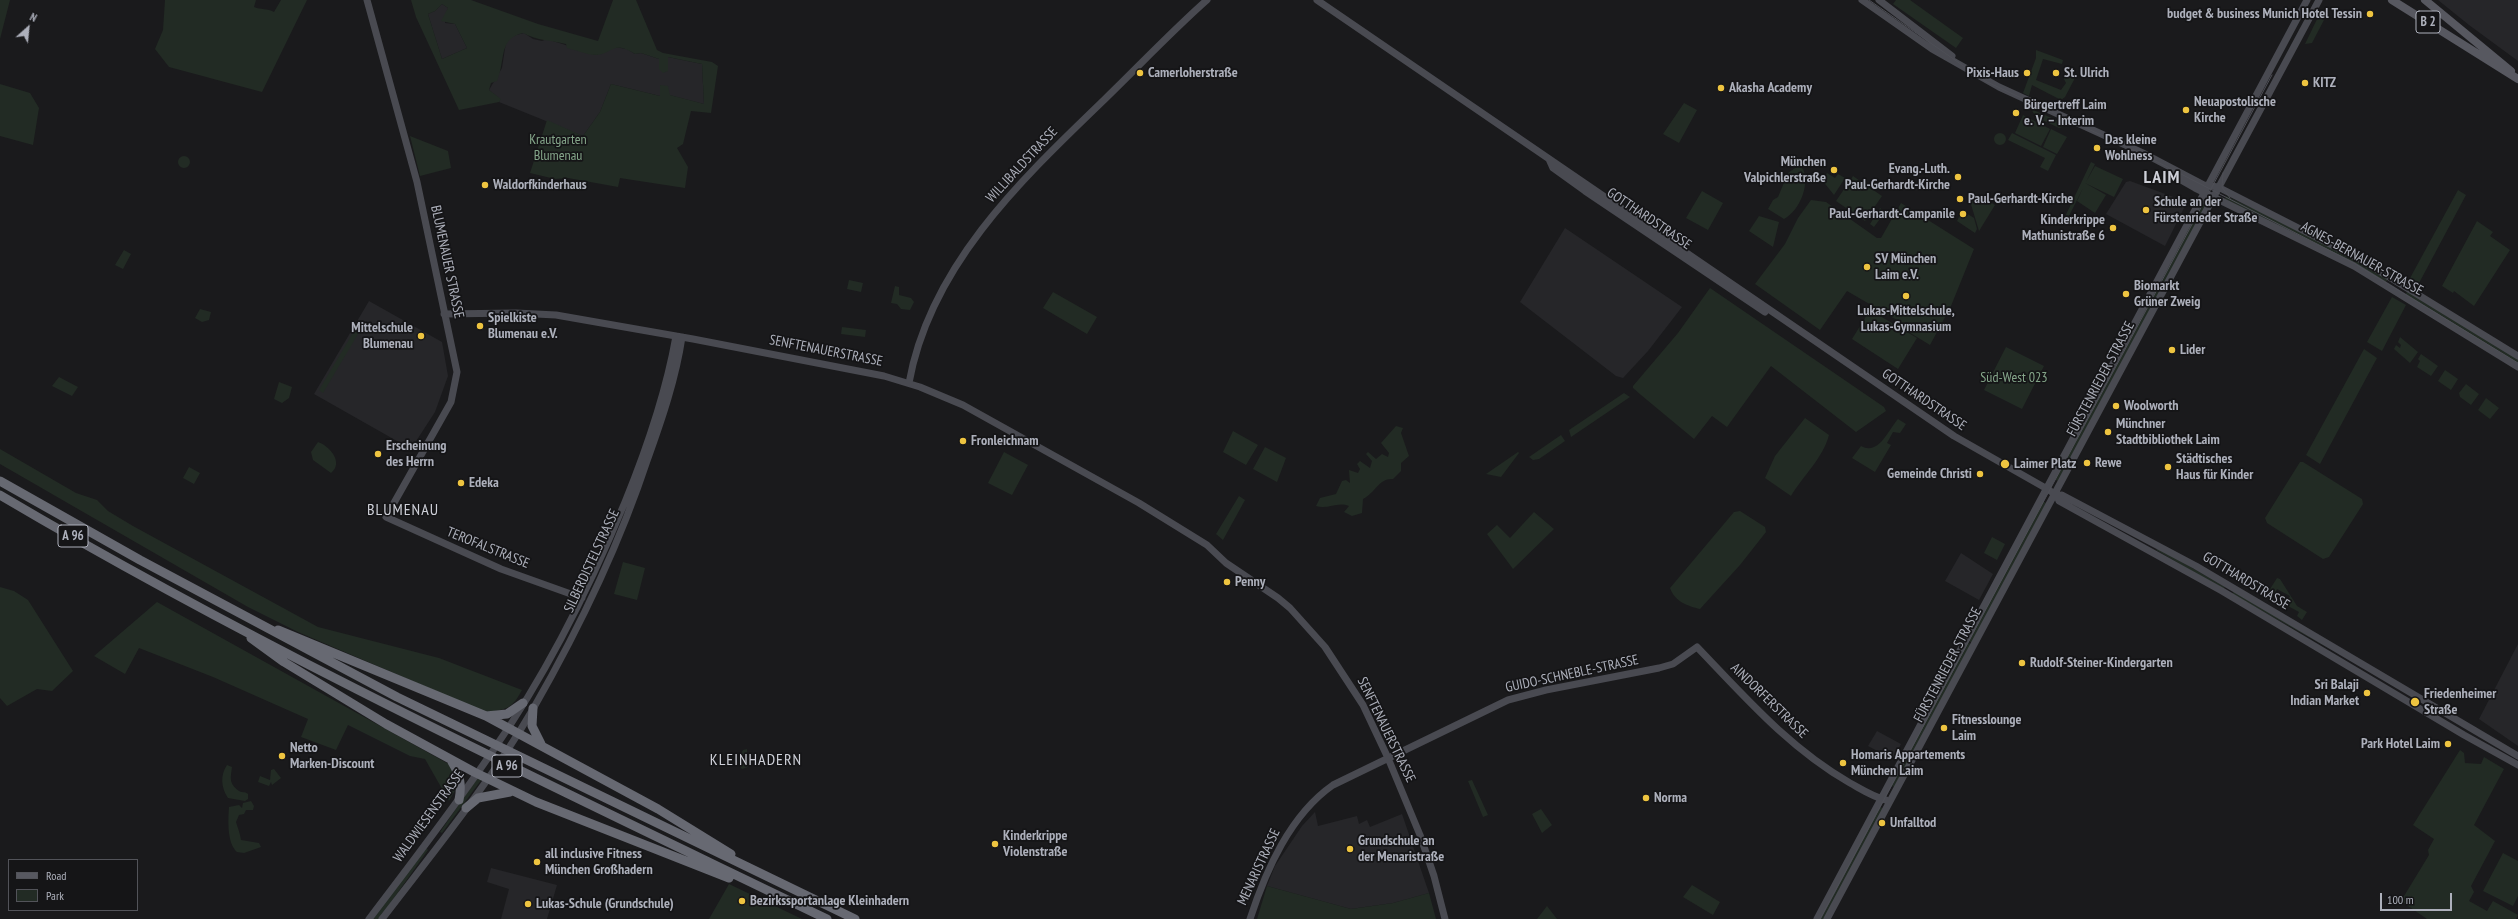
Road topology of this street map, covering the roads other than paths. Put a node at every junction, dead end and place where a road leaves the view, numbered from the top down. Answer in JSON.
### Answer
{"nodes":[{"id":1,"x":367,"y":0,"type":"edge"},
{"id":2,"x":1207,"y":0,"type":"edge"},
{"id":3,"x":1317,"y":0,"type":"edge"},
{"id":4,"x":1862,"y":0,"type":"edge"},
{"id":5,"x":1879,"y":0,"type":"edge"},
{"id":6,"x":2308,"y":0,"type":"edge"},
{"id":7,"x":2319,"y":0,"type":"edge"},
{"id":8,"x":2392,"y":0,"type":"edge"},
{"id":9,"x":2425,"y":0,"type":"edge"},
{"id":10,"x":1967,"y":69,"type":"junction"},
{"id":11,"x":2518,"y":78,"type":"edge"},
{"id":12,"x":2170,"y":168,"type":"junction"},
{"id":13,"x":2209,"y":186,"type":"junction"},
{"id":14,"x":2218,"y":187,"type":"junction"},
{"id":15,"x":2205,"y":194,"type":"junction"},
{"id":16,"x":2213,"y":198,"type":"junction"},
{"id":17,"x":444,"y":314,"type":"junction"},
{"id":18,"x":679,"y":336,"type":"junction"},
{"id":19,"x":2518,"y":356,"type":"edge"},
{"id":20,"x":2518,"y":367,"type":"edge"},
{"id":21,"x":909,"y":383,"type":"junction"},
{"id":22,"x":0,"y":481,"type":"edge"},
{"id":23,"x":2046,"y":488,"type":"junction"},
{"id":24,"x":0,"y":495,"type":"edge"},
{"id":25,"x":2056,"y":495,"type":"junction"},
{"id":26,"x":386,"y":517,"type":"joint"},
{"id":27,"x":2127,"y":529,"type":"junction"},
{"id":28,"x":2123,"y":536,"type":"junction"},
{"id":29,"x":582,"y":598,"type":"junction"},
{"id":30,"x":259,"y":624,"type":"junction"},
{"id":31,"x":239,"y":628,"type":"junction"},
{"id":32,"x":1697,"y":647,"type":"joint"},
{"id":33,"x":2348,"y":661,"type":"junction"},
{"id":34,"x":523,"y":703,"type":"junction"},
{"id":35,"x":533,"y":708,"type":"junction"},
{"id":36,"x":486,"y":716,"type":"junction"},
{"id":37,"x":508,"y":728,"type":"junction"},
{"id":38,"x":518,"y":732,"type":"junction"},
{"id":39,"x":541,"y":744,"type":"junction"},
{"id":40,"x":2518,"y":756,"type":"edge"},
{"id":41,"x":1388,"y":758,"type":"junction"},
{"id":42,"x":451,"y":761,"type":"junction"},
{"id":43,"x":2518,"y":765,"type":"edge"},
{"id":44,"x":477,"y":774,"type":"junction"},
{"id":45,"x":487,"y":779,"type":"junction"},
{"id":46,"x":512,"y":792,"type":"junction"},
{"id":47,"x":1881,"y":799,"type":"junction"},
{"id":48,"x":459,"y":800,"type":"junction"},
{"id":49,"x":1890,"y":801,"type":"junction"},
{"id":50,"x":466,"y":808,"type":"junction"},
{"id":51,"x":759,"y":873,"type":"junction"},
{"id":52,"x":779,"y":896,"type":"junction"},
{"id":53,"x":369,"y":919,"type":"edge"},
{"id":54,"x":382,"y":919,"type":"edge"},
{"id":55,"x":827,"y":919,"type":"edge"},
{"id":56,"x":855,"y":919,"type":"edge"},
{"id":57,"x":1250,"y":919,"type":"edge"},
{"id":58,"x":1444,"y":919,"type":"edge"},
{"id":59,"x":1817,"y":919,"type":"edge"},
{"id":60,"x":1827,"y":919,"type":"edge"}],
"edges":[{"from":1,"to":17,"type":"street","name":"BLUMENAUER STRASSE"},
{"from":2,"to":21,"type":"street","name":"WILLIBALDSTRASSE"},
{"from":3,"to":23,"type":"street","name":"GOTTHARDSTRASSE"},
{"from":4,"to":10,"type":"street","name":"AGNES-BERNAUER-STRASSE"},
{"from":5,"to":10,"type":"street","name":"AGNES-BERNAUER-STRASSE"},
{"from":6,"to":13,"type":"street","name":"FÜRSTENRIEDER STRASSE"},
{"from":7,"to":14,"type":"street","name":"FÜRSTENRIEDER STRASSE"},
{"from":8,"to":11,"type":"main road","number":"B 2"},
{"from":9,"to":11,"type":"main road","number":"B 2"},
{"from":10,"to":12,"type":"street","name":"AGNES-BERNAUER-STRASSE"},
{"from":12,"to":13,"type":"street","name":"AGNES-BERNAUER-STRASSE"},
{"from":12,"to":15,"type":"street","name":"AGNES-BERNAUER-STRASSE"},
{"from":13,"to":14,"type":"street","name":"AGNES-BERNAUER-STRASSE"},
{"from":13,"to":15,"type":"street","name":"FÜRSTENRIEDER STRASSE"},
{"from":14,"to":16,"type":"street","name":"FÜRSTENRIEDER STRASSE"},
{"from":14,"to":19,"type":"street","name":"AGNES-BERNAUER-STRASSE"},
{"from":15,"to":16,"type":"street","name":"AGNES-BERNAUER-STRASSE"},
{"from":15,"to":23,"type":"street","name":"FÜRSTENRIEDER STRASSE"},
{"from":16,"to":20,"type":"street","name":"AGNES-BERNAUER-STRASSE"},
{"from":16,"to":25,"type":"street","name":"FÜRSTENRIEDER STRASSE"},
{"from":17,"to":18,"type":"street","name":"SENFTENAUERSTRASSE"},
{"from":17,"to":26,"type":"street","name":"BLUMENAUER STRASSE"},
{"from":18,"to":21,"type":"street","name":"SENFTENAUERSTRASSE"},
{"from":18,"to":29,"type":"street","name":"SILBERDISTELSTRASSE"},
{"from":18,"to":35,"type":"street","name":"SILBERDISTELSTRASSE"},
{"from":21,"to":41,"type":"street","name":"SENFTENAUERSTRASSE"},
{"from":22,"to":30,"type":"highway","number":"A 96"},
{"from":23,"to":25,"type":"street","name":"GOTTHARDSTRASSE"},
{"from":23,"to":47,"type":"street","name":"FÜRSTENRIEDER STRASSE"},
{"from":24,"to":31,"type":"highway","number":"A 96"},
{"from":25,"to":27,"type":"street","name":"GOTTHARDSTRASSE"},
{"from":25,"to":28,"type":"street","name":"GOTTHARDSTRASSE"},
{"from":25,"to":49,"type":"street","name":"FÜRSTENRIEDER STRASSE"},
{"from":26,"to":29,"type":"street","name":"TEROFALSTRASSE"},
{"from":27,"to":28,"type":"street"},
{"from":27,"to":33,"type":"street","name":"GOTTHARDSTRASSE"},
{"from":28,"to":33,"type":"street","name":"GOTTHARDSTRASSE"},
{"from":29,"to":34,"type":"street","name":"SILBERDISTELSTRASSE"},
{"from":30,"to":36,"type":"highway"},
{"from":30,"to":51,"type":"highway","number":"A 96"},
{"from":31,"to":42,"type":"highway"},
{"from":31,"to":52,"type":"highway","number":"A 96"},
{"from":32,"to":41,"type":"street","name":"GUIDO-SCHNEBLE-STRASSE"},
{"from":32,"to":47,"type":"street","name":"AINDORFERSTRASSE"},
{"from":33,"to":40,"type":"street"},
{"from":33,"to":43,"type":"street"},
{"from":34,"to":36,"type":"highway"},
{"from":34,"to":37,"type":"street","name":"SILBERDISTELSTRASSE"},
{"from":35,"to":38,"type":"street","name":"SILBERDISTELSTRASSE"},
{"from":35,"to":39,"type":"highway"},
{"from":36,"to":37,"type":"highway"},
{"from":37,"to":38,"type":"highway"},
{"from":37,"to":44,"type":"street","name":"WALDWIESENSTRASSE"},
{"from":38,"to":39,"type":"highway"},
{"from":38,"to":45,"type":"street","name":"SILBERDISTELSTRASSE"},
{"from":39,"to":51,"type":"highway"},
{"from":41,"to":57,"type":"street","name":"MENARISTRASSE"},
{"from":41,"to":58,"type":"street","name":"SENFTENAUERSTRASSE"},
{"from":42,"to":44,"type":"highway"},
{"from":42,"to":48,"type":"highway"},
{"from":44,"to":45,"type":"highway"},
{"from":44,"to":48,"type":"street","name":"WALDWIESENSTRASSE"},
{"from":45,"to":46,"type":"highway"},
{"from":45,"to":50,"type":"street","name":"WALDWIESENSTRASSE"},
{"from":46,"to":50,"type":"highway"},
{"from":46,"to":52,"type":"highway"},
{"from":47,"to":49,"type":"street","name":"AINDORFERSTRASSE"},
{"from":47,"to":59,"type":"street","name":"FÜRSTENRIEDER STRASSE"},
{"from":48,"to":53,"type":"street","name":"WALDWIESENSTRASSE"},
{"from":49,"to":60,"type":"street","name":"FÜRSTENRIEDER STRASSE"},
{"from":50,"to":54,"type":"street","name":"WALDWIESENSTRASSE"},
{"from":51,"to":56,"type":"highway","number":"A 96"},
{"from":52,"to":55,"type":"highway","number":"A 96"}]}
